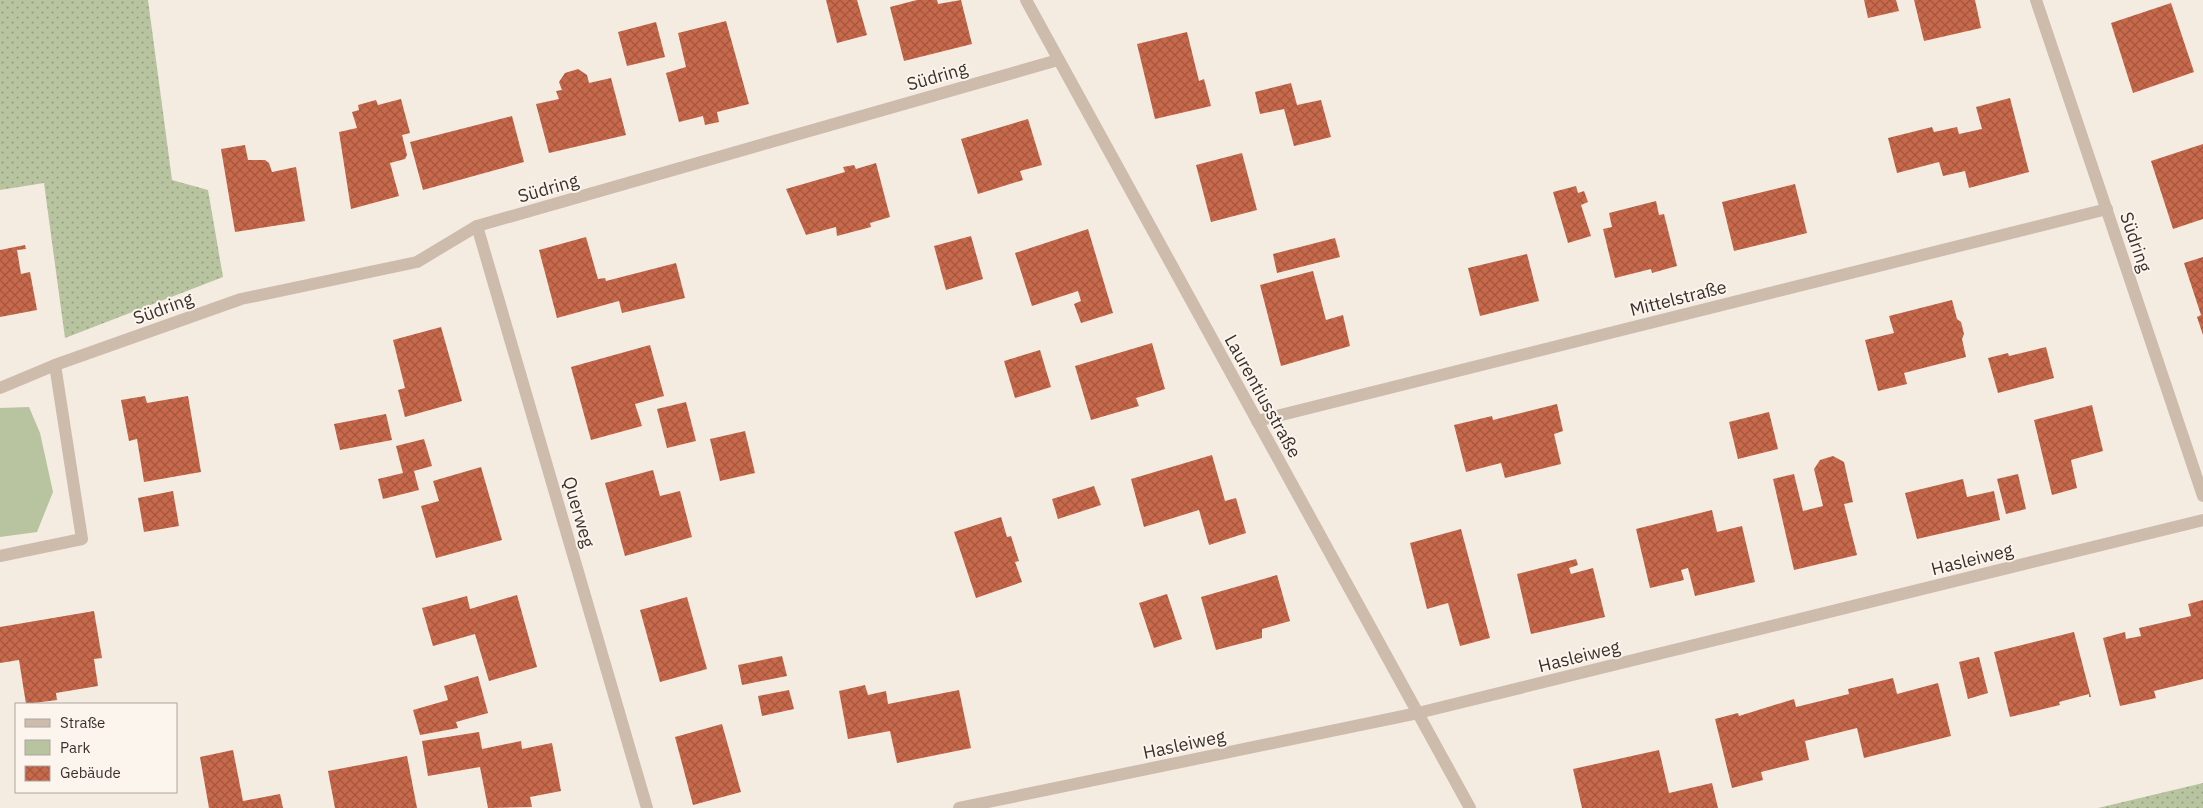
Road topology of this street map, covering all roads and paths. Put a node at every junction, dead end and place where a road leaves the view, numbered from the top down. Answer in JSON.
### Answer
{"nodes":[{"id":1,"x":1026,"y":0,"type":"edge"},
{"id":2,"x":2036,"y":0,"type":"edge"},
{"id":3,"x":1058,"y":60,"type":"junction"},
{"id":4,"x":2107,"y":208,"type":"junction"},
{"id":5,"x":477,"y":226,"type":"junction"},
{"id":6,"x":54,"y":365,"type":"junction"},
{"id":7,"x":0,"y":388,"type":"edge"},
{"id":8,"x":1257,"y":421,"type":"junction"},
{"id":9,"x":2203,"y":496,"type":"edge"},
{"id":10,"x":2203,"y":520,"type":"edge"},
{"id":11,"x":0,"y":556,"type":"edge"},
{"id":12,"x":1418,"y":713,"type":"junction"},
{"id":13,"x":647,"y":808,"type":"edge"},
{"id":14,"x":959,"y":808,"type":"edge"},
{"id":15,"x":1470,"y":808,"type":"edge"}],
"edges":[{"from":1,"to":3,"type":"street","name":"Laurentiusstraße"},
{"from":2,"to":4,"type":"street","name":"Südring"},
{"from":3,"to":5,"type":"street","name":"Südring"},
{"from":3,"to":8,"type":"street","name":"Laurentiusstraße"},
{"from":4,"to":8,"type":"street","name":"Mittelstraße"},
{"from":4,"to":9,"type":"street","name":"Südring"},
{"from":5,"to":6,"type":"street","name":"Südring"},
{"from":5,"to":13,"type":"street","name":"Querweg"},
{"from":6,"to":7,"type":"street","name":"Südring"},
{"from":6,"to":11,"type":"street"},
{"from":8,"to":12,"type":"street","name":"Laurentiusstraße"},
{"from":10,"to":12,"type":"street","name":"Hasleiweg"},
{"from":12,"to":14,"type":"street","name":"Hasleiweg"},
{"from":12,"to":15,"type":"street","name":"Laurentiusstraße"}]}
